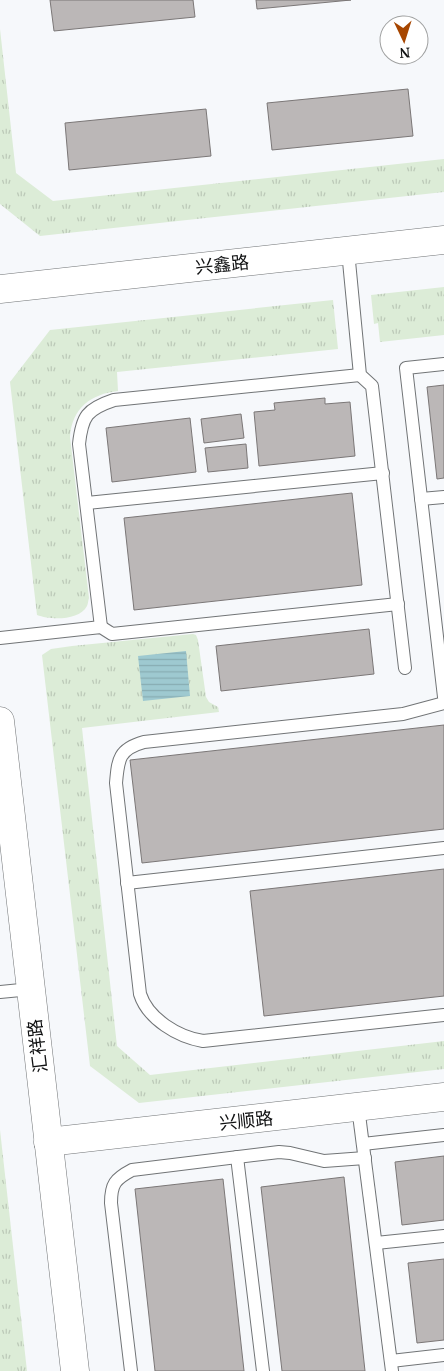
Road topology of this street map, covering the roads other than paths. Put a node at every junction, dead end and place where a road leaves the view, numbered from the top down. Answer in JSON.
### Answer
{"nodes":[{"id":1,"x":444,"y":240,"type":"edge"},
{"id":2,"x":348,"y":251,"type":"junction"},
{"id":3,"x":0,"y":289,"type":"edge"},
{"id":4,"x":444,"y":364,"type":"edge"},
{"id":5,"x":360,"y":375,"type":"junction"},
{"id":6,"x":383,"y":473,"type":"junction"},
{"id":7,"x":444,"y":497,"type":"edge"},
{"id":8,"x":421,"y":499,"type":"junction"},
{"id":9,"x":87,"y":504,"type":"junction"},
{"id":10,"x":398,"y":604,"type":"junction"},
{"id":11,"x":101,"y":627,"type":"junction"},
{"id":12,"x":0,"y":638,"type":"edge"},
{"id":13,"x":405,"y":668,"type":"dead end"},
{"id":14,"x":444,"y":697,"type":"edge"},
{"id":15,"x":444,"y":703,"type":"edge"},
{"id":16,"x":0,"y":721,"type":"edge"},
{"id":17,"x":444,"y":848,"type":"edge"},
{"id":18,"x":127,"y":882,"type":"junction"},
{"id":19,"x":31,"y":989,"type":"junction"},
{"id":20,"x":0,"y":992,"type":"edge"},
{"id":21,"x":444,"y":1015,"type":"edge"},
{"id":22,"x":444,"y":1097,"type":"edge"},
{"id":23,"x":358,"y":1107,"type":"junction"},
{"id":24,"x":444,"y":1135,"type":"edge"},
{"id":25,"x":48,"y":1142,"type":"junction"},
{"id":26,"x":363,"y":1144,"type":"junction"},
{"id":27,"x":237,"y":1157,"type":"junction"},
{"id":28,"x":364,"y":1158,"type":"junction"},
{"id":29,"x":444,"y":1236,"type":"edge"},
{"id":30,"x":376,"y":1243,"type":"junction"},
{"id":31,"x":444,"y":1355,"type":"edge"},
{"id":32,"x":391,"y":1366,"type":"edge"},
{"id":33,"x":74,"y":1371,"type":"edge"},
{"id":34,"x":132,"y":1371,"type":"edge"},
{"id":35,"x":263,"y":1371,"type":"edge"}],
"edges":[{"from":1,"to":2,"type":"main road","name":"兴鑫路"},
{"from":2,"to":3,"type":"main road","name":"兴鑫路"},
{"from":2,"to":5,"type":"lane"},
{"from":4,"to":8,"type":"lane"},
{"from":5,"to":6,"type":"lane"},
{"from":5,"to":9,"type":"lane"},
{"from":6,"to":9,"type":"lane"},
{"from":6,"to":10,"type":"lane"},
{"from":7,"to":8,"type":"lane"},
{"from":8,"to":14,"type":"lane"},
{"from":9,"to":11,"type":"lane"},
{"from":10,"to":11,"type":"lane"},
{"from":10,"to":13,"type":"lane"},
{"from":11,"to":12,"type":"lane"},
{"from":15,"to":18,"type":"lane"},
{"from":16,"to":19,"type":"main road","name":"汇祥路"},
{"from":17,"to":18,"type":"lane"},
{"from":18,"to":21,"type":"lane"},
{"from":19,"to":20,"type":"lane"},
{"from":19,"to":25,"type":"main road","name":"汇祥路"},
{"from":22,"to":23,"type":"main road","name":"兴顺路"},
{"from":23,"to":25,"type":"main road","name":"兴顺路"},
{"from":23,"to":26,"type":"lane"},
{"from":24,"to":26,"type":"lane"},
{"from":25,"to":33,"type":"main road","name":"汇祥路"},
{"from":26,"to":28,"type":"lane"},
{"from":27,"to":28,"type":"lane"},
{"from":27,"to":34,"type":"lane"},
{"from":27,"to":35,"type":"lane"},
{"from":28,"to":30,"type":"lane"},
{"from":29,"to":30,"type":"lane"},
{"from":30,"to":32,"type":"lane"},
{"from":31,"to":32,"type":"lane"}]}
